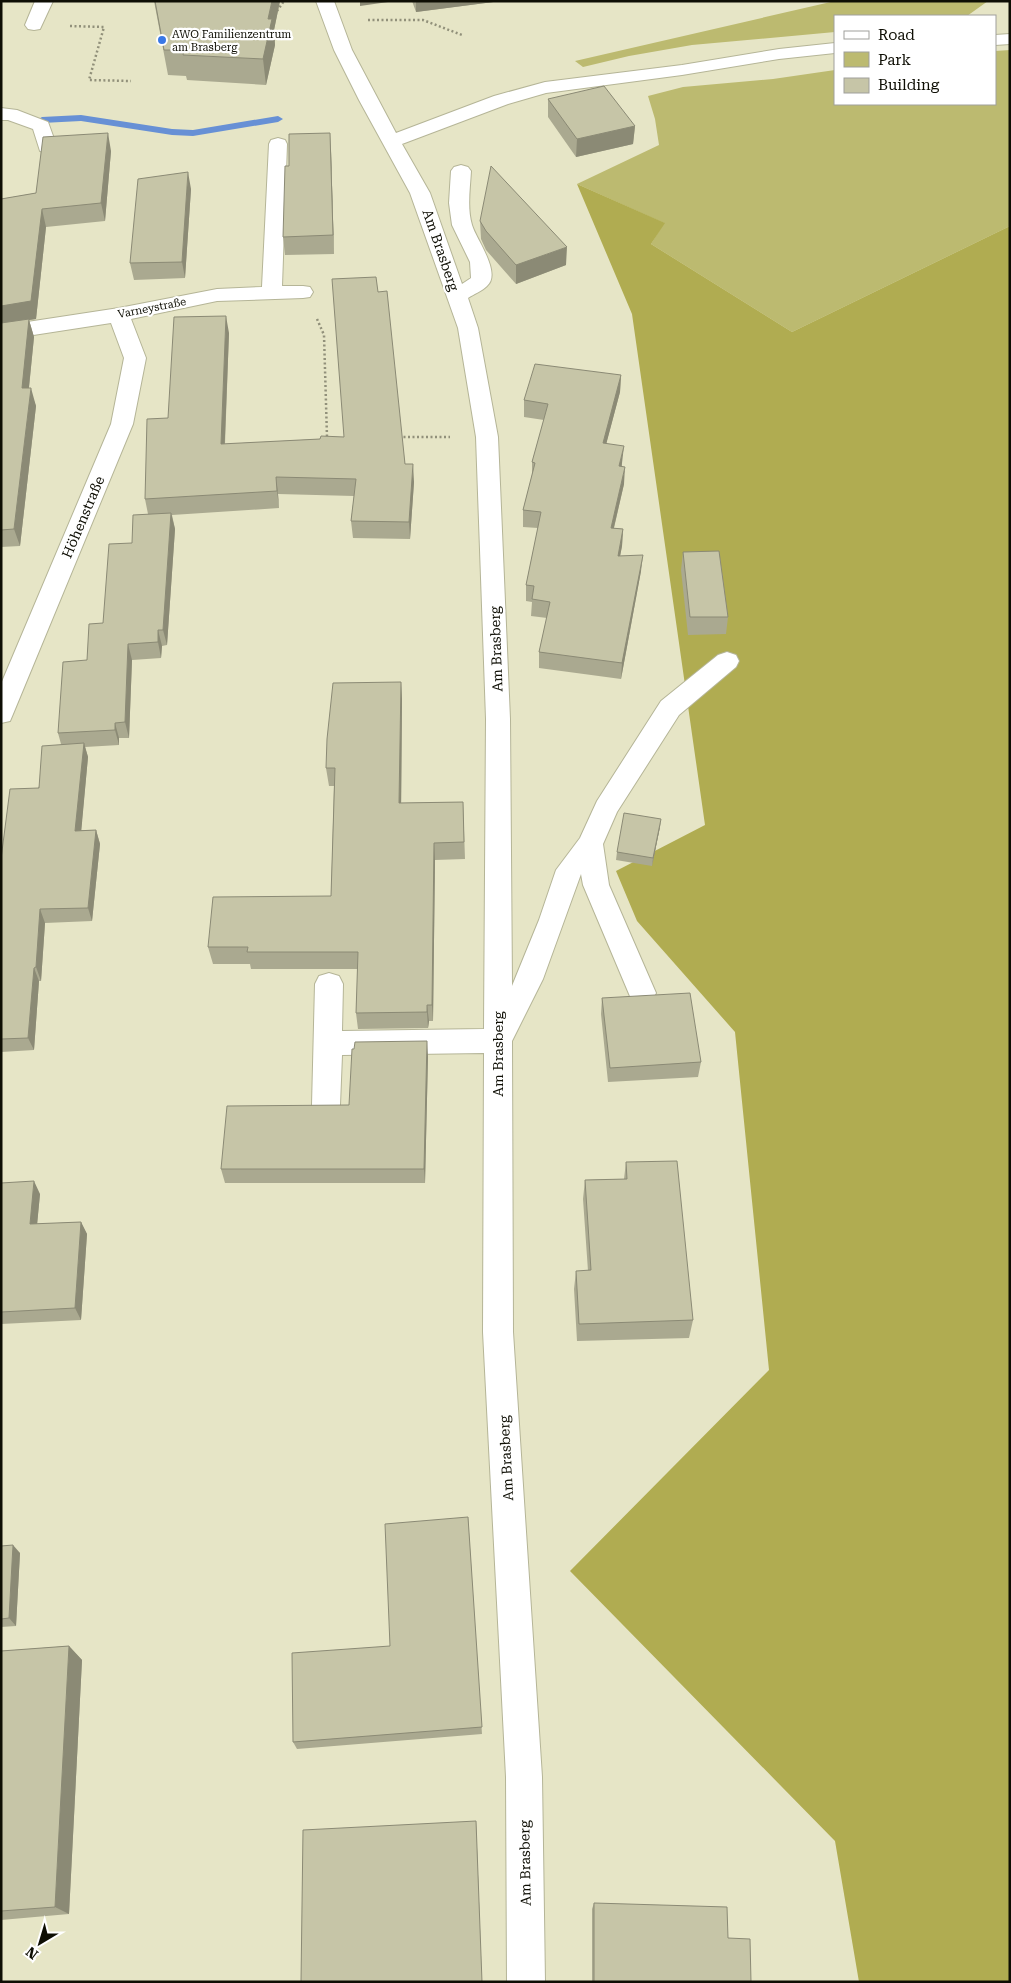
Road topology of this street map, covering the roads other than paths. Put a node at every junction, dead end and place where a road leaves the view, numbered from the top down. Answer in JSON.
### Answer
{"nodes":[{"id":1,"x":44,"y":1,"type":"edge"},
{"id":2,"x":325,"y":1,"type":"edge"},
{"id":3,"x":34,"y":25,"type":"dead end"},
{"id":4,"x":1010,"y":39,"type":"edge"},
{"id":5,"x":996,"y":40,"type":"edge"},
{"id":6,"x":834,"y":48,"type":"edge"},
{"id":7,"x":1,"y":114,"type":"edge"},
{"id":8,"x":391,"y":142,"type":"junction"},
{"id":9,"x":278,"y":144,"type":"dead end"},
{"id":10,"x":47,"y":147,"type":"edge"},
{"id":11,"x":461,"y":172,"type":"dead end"},
{"id":12,"x":272,"y":292,"type":"junction"},
{"id":13,"x":303,"y":292,"type":"road end"},
{"id":14,"x":457,"y":296,"type":"junction"},
{"id":15,"x":119,"y":315,"type":"junction"},
{"id":16,"x":1,"y":334,"type":"edge"},
{"id":17,"x":727,"y":661,"type":"dead end"},
{"id":18,"x":1,"y":714,"type":"edge"},
{"id":19,"x":590,"y":844,"type":"junction"},
{"id":20,"x":329,"y":984,"type":"dead end"},
{"id":21,"x":642,"y":993,"type":"dead end"},
{"id":22,"x":498,"y":1041,"type":"junction"},
{"id":23,"x":328,"y":1043,"type":"junction"},
{"id":24,"x":326,"y":1105,"type":"edge"},
{"id":25,"x":526,"y":1982,"type":"edge"}],
"edges":[{"from":1,"to":3,"type":"street"},
{"from":2,"to":8,"type":"street","name":"Am Brasberg"},
{"from":4,"to":5,"type":"street"},
{"from":6,"to":8,"type":"street"},
{"from":7,"to":10,"type":"street"},
{"from":8,"to":14,"type":"street","name":"Am Brasberg"},
{"from":9,"to":12,"type":"street"},
{"from":11,"to":14,"type":"street"},
{"from":12,"to":13,"type":"street","name":"Varneystraße"},
{"from":12,"to":15,"type":"street","name":"Varneystraße"},
{"from":14,"to":22,"type":"street","name":"Am Brasberg"},
{"from":15,"to":16,"type":"street","name":"Varneystraße"},
{"from":15,"to":18,"type":"street","name":"Höhenstraße"},
{"from":17,"to":19,"type":"street"},
{"from":19,"to":21,"type":"street"},
{"from":19,"to":22,"type":"street"},
{"from":20,"to":23,"type":"street"},
{"from":22,"to":23,"type":"street"},
{"from":22,"to":25,"type":"street","name":"Am Brasberg"},
{"from":23,"to":24,"type":"street"}]}
